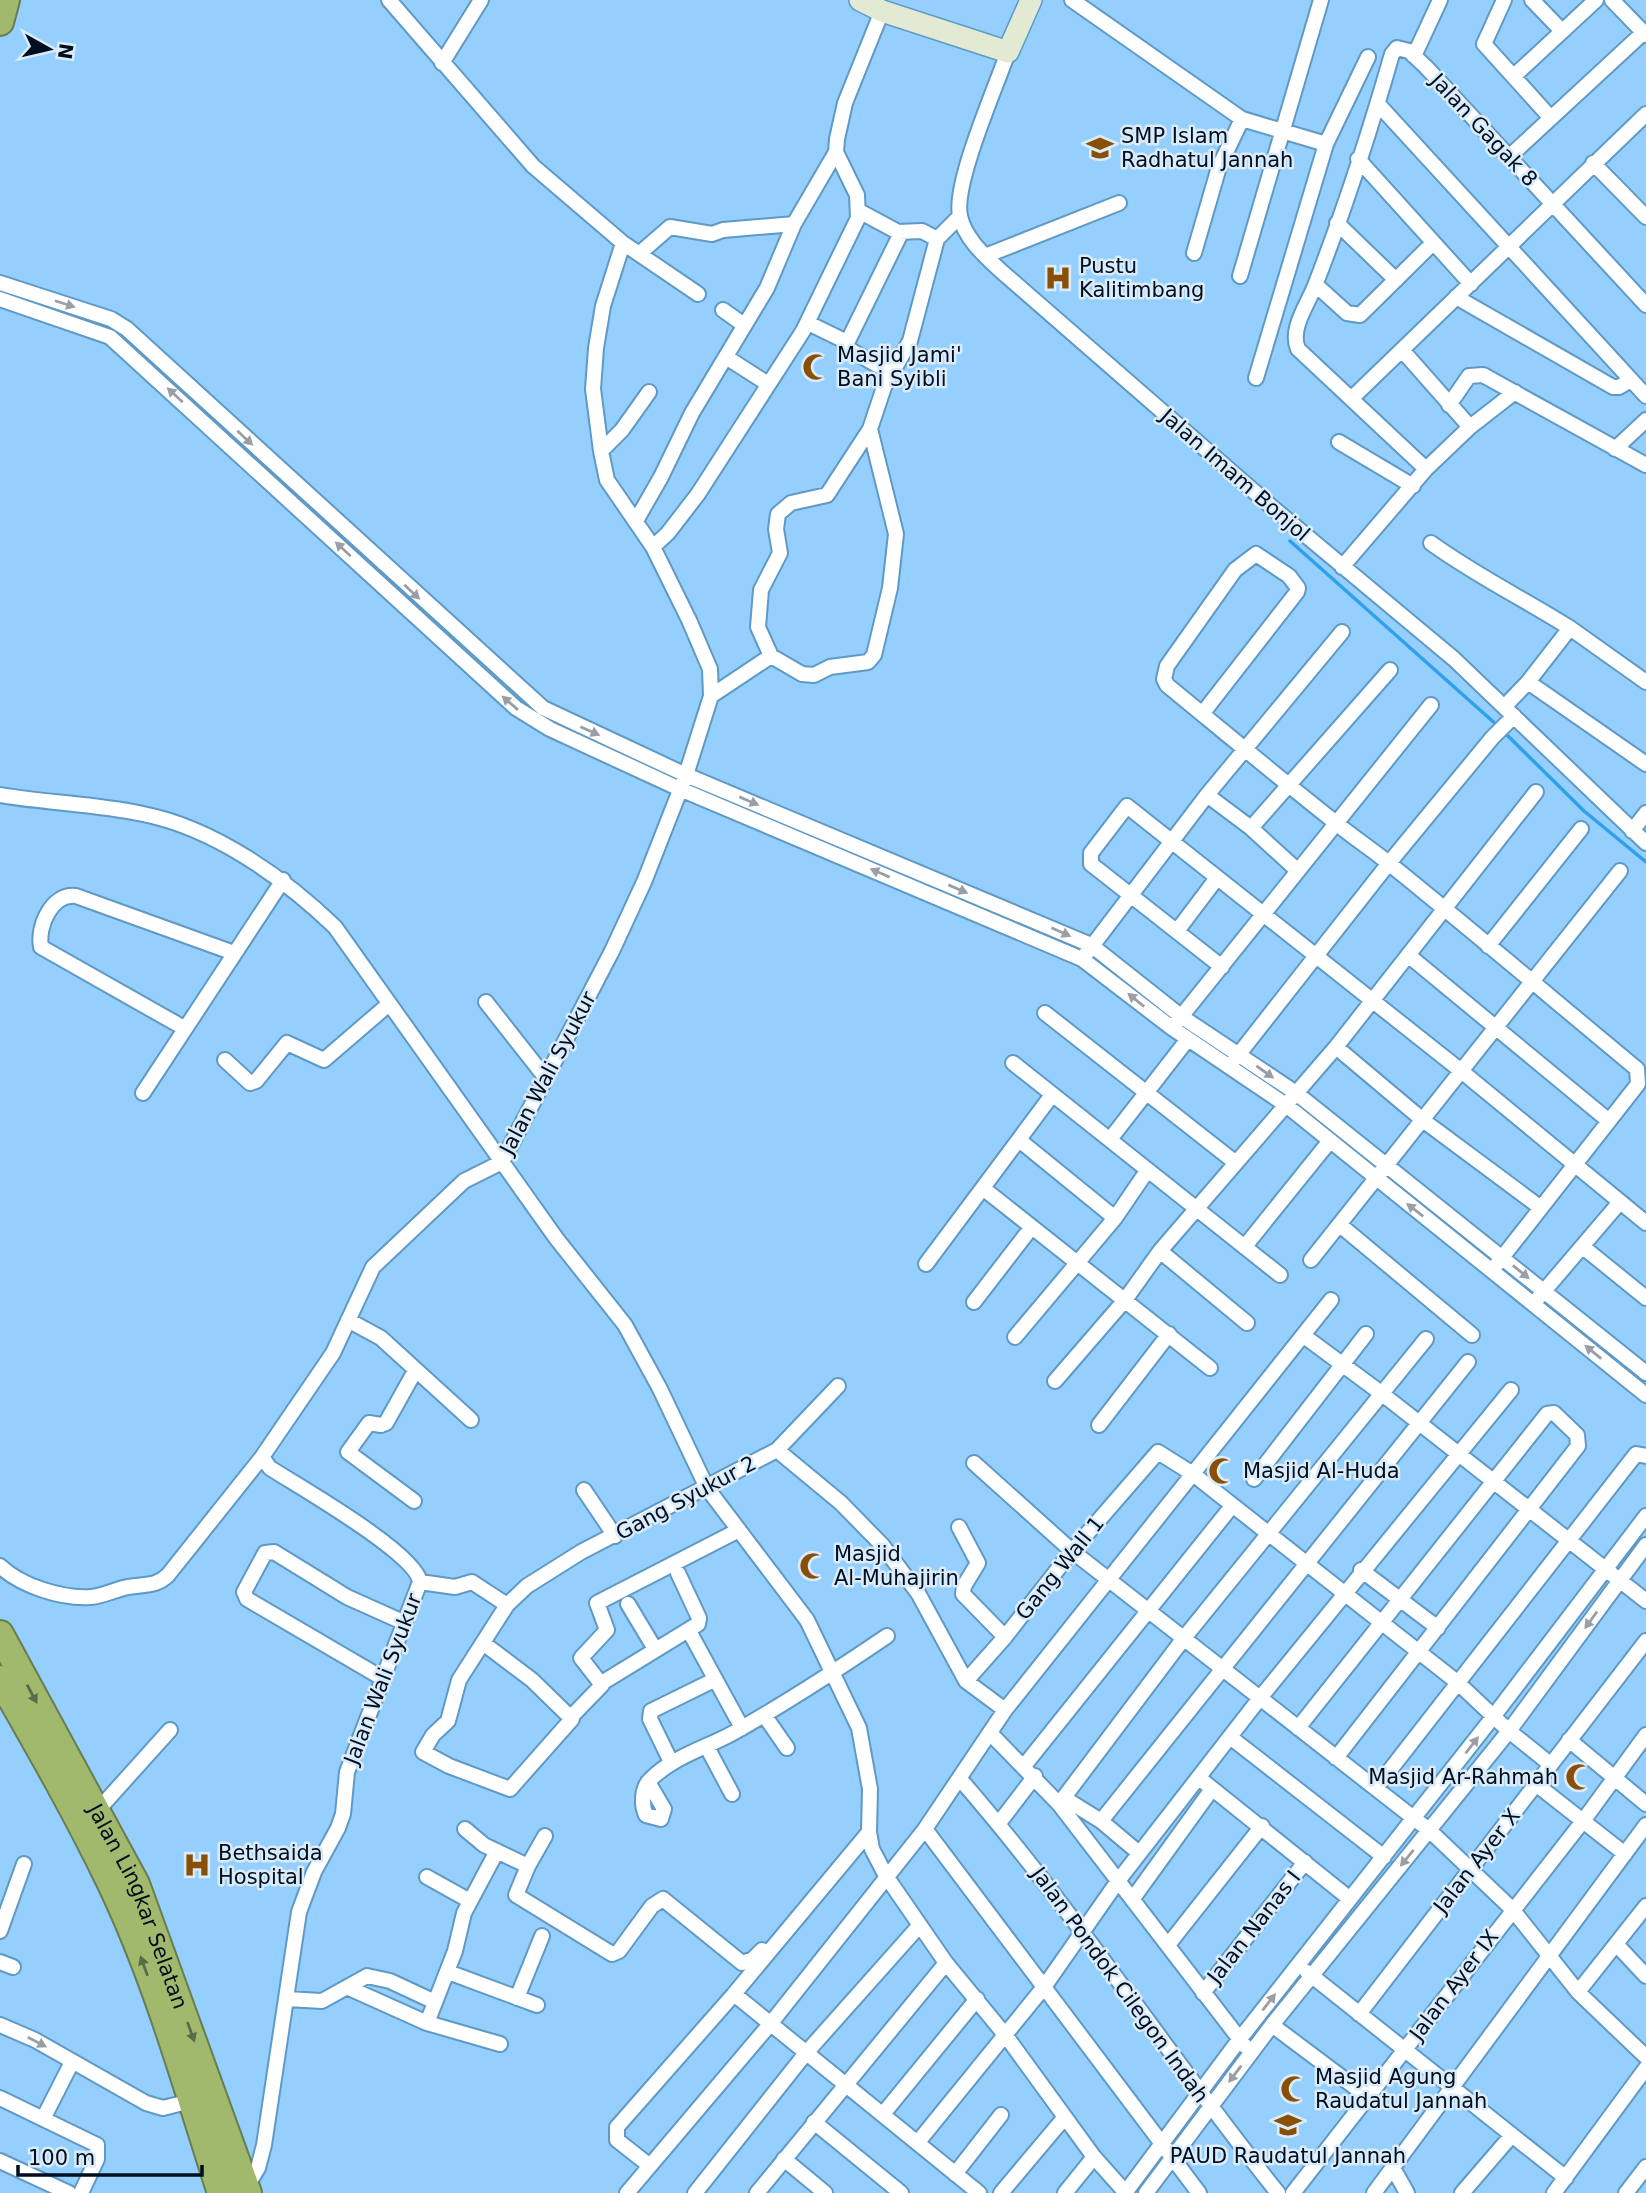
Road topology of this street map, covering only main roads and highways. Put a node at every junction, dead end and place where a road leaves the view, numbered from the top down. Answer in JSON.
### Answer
{"nodes":[{"id":1,"x":6,"y":0,"type":"edge"},
{"id":2,"x":0,"y":22,"type":"edge"},
{"id":3,"x":0,"y":1633,"type":"edge"},
{"id":4,"x":0,"y":1679,"type":"edge"},
{"id":5,"x":64,"y":1773,"type":"junction"},
{"id":6,"x":238,"y":2191,"type":"edge"}],
"edges":[{"from":1,"to":2,"type":"highway"},
{"from":3,"to":5,"type":"highway","name":"Jalan Lingkar Selatan","one_way":true},
{"from":4,"to":5,"type":"highway","name":"Jalan Lingkar Selatan"},
{"from":6,"to":5,"type":"highway","name":"Jalan Lingkar Selatan","one_way":true},
{"from":5,"to":6,"type":"highway","name":"Jalan Lingkar Selatan","one_way":true}]}
